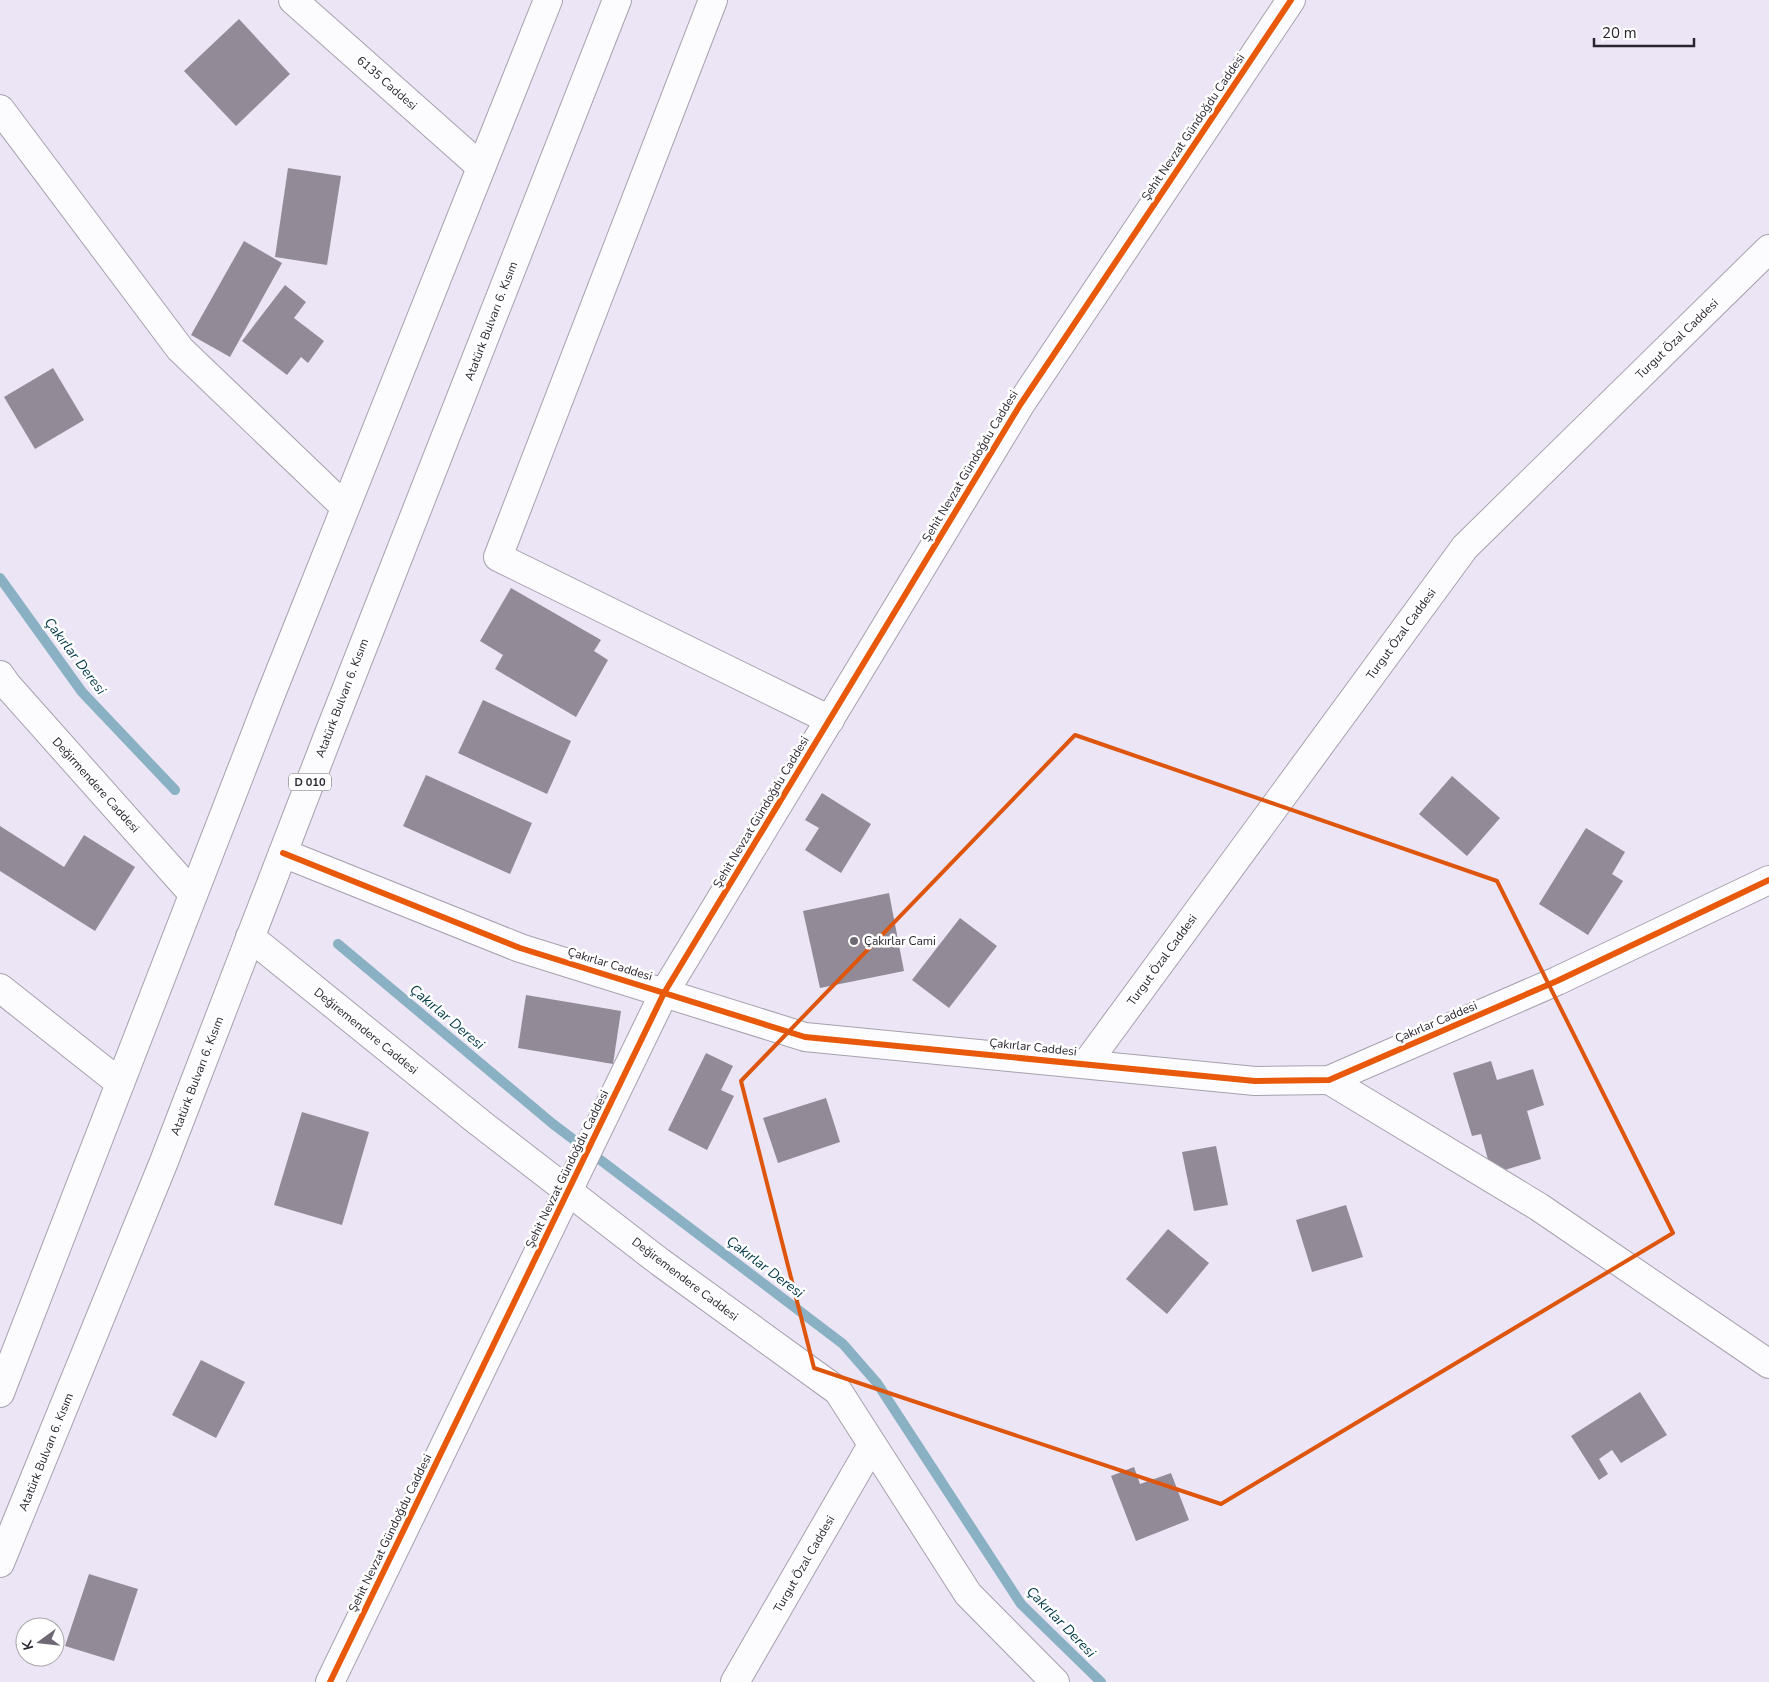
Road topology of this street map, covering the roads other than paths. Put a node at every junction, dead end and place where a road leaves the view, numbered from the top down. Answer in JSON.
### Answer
{"nodes":[{"id":1,"x":293,"y":0,"type":"edge"},
{"id":2,"x":548,"y":0,"type":"edge"},
{"id":3,"x":617,"y":0,"type":"edge"},
{"id":4,"x":713,"y":0,"type":"edge"},
{"id":5,"x":1291,"y":0,"type":"edge"},
{"id":6,"x":0,"y":109,"type":"edge"},
{"id":7,"x":482,"y":167,"type":"junction"},
{"id":8,"x":1769,"y":250,"type":"edge"},
{"id":9,"x":345,"y":507,"type":"junction"},
{"id":10,"x":0,"y":675,"type":"edge"},
{"id":11,"x":830,"y":720,"type":"junction"},
{"id":12,"x":283,"y":853,"type":"junction"},
{"id":13,"x":1769,"y":880,"type":"edge"},
{"id":14,"x":194,"y":894,"type":"junction"},
{"id":15,"x":250,"y":937,"type":"junction"},
{"id":16,"x":0,"y":988,"type":"edge"},
{"id":17,"x":664,"y":993,"type":"junction"},
{"id":18,"x":1086,"y":1064,"type":"junction"},
{"id":19,"x":1329,"y":1080,"type":"junction"},
{"id":20,"x":120,"y":1083,"type":"junction"},
{"id":21,"x":573,"y":1181,"type":"junction"},
{"id":22,"x":1769,"y":1364,"type":"edge"},
{"id":23,"x":0,"y":1393,"type":"edge"},
{"id":24,"x":872,"y":1445,"type":"junction"},
{"id":25,"x":0,"y":1563,"type":"edge"},
{"id":26,"x":330,"y":1682,"type":"edge"},
{"id":27,"x":735,"y":1682,"type":"edge"},
{"id":28,"x":1055,"y":1682,"type":"edge"}],
"edges":[{"from":1,"to":7,"type":"main road","name":"6135 Caddesi"},
{"from":2,"to":7,"type":"main road"},
{"from":3,"to":12,"type":"main road","name":"Atatürk Bulvarı 6. Kısım","number":"D 010"},
{"from":4,"to":11,"type":"main road"},
{"from":5,"to":11,"type":"main road","name":"Şehit Nevzat Gündoğdu Caddesi"},
{"from":6,"to":9,"type":"main road"},
{"from":7,"to":9,"type":"main road"},
{"from":8,"to":18,"type":"main road","name":"Turgut Özal Caddesi"},
{"from":9,"to":14,"type":"main road"},
{"from":10,"to":14,"type":"main road","name":"Değirmendere Caddesi"},
{"from":11,"to":17,"type":"main road","name":"Şehit Nevzat Gündoğdu Caddesi"},
{"from":12,"to":15,"type":"main road","name":"Atatürk Bulvarı 6. Kısım","number":"D 010"},
{"from":12,"to":17,"type":"main road","name":"Çakırlar Caddesi"},
{"from":13,"to":19,"type":"main road","name":"Çakırlar Caddesi"},
{"from":14,"to":20,"type":"main road"},
{"from":15,"to":21,"type":"main road","name":"Değiremendere Caddesi"},
{"from":15,"to":25,"type":"main road","name":"Atatürk Bulvarı 6. Kısım","number":"D 010"},
{"from":16,"to":20,"type":"main road"},
{"from":17,"to":18,"type":"main road","name":"Çakırlar Caddesi"},
{"from":17,"to":21,"type":"main road","name":"Şehit Nevzat Gündoğdu Caddesi"},
{"from":18,"to":19,"type":"main road","name":"Çakırlar Caddesi"},
{"from":19,"to":22,"type":"main road"},
{"from":20,"to":23,"type":"main road"},
{"from":21,"to":24,"type":"main road","name":"Değiremendere Caddesi"},
{"from":21,"to":26,"type":"main road","name":"Şehit Nevzat Gündoğdu Caddesi"},
{"from":24,"to":27,"type":"main road","name":"Turgut Özal Caddesi"},
{"from":24,"to":28,"type":"main road","name":"Değiremendere Caddesi"}]}
